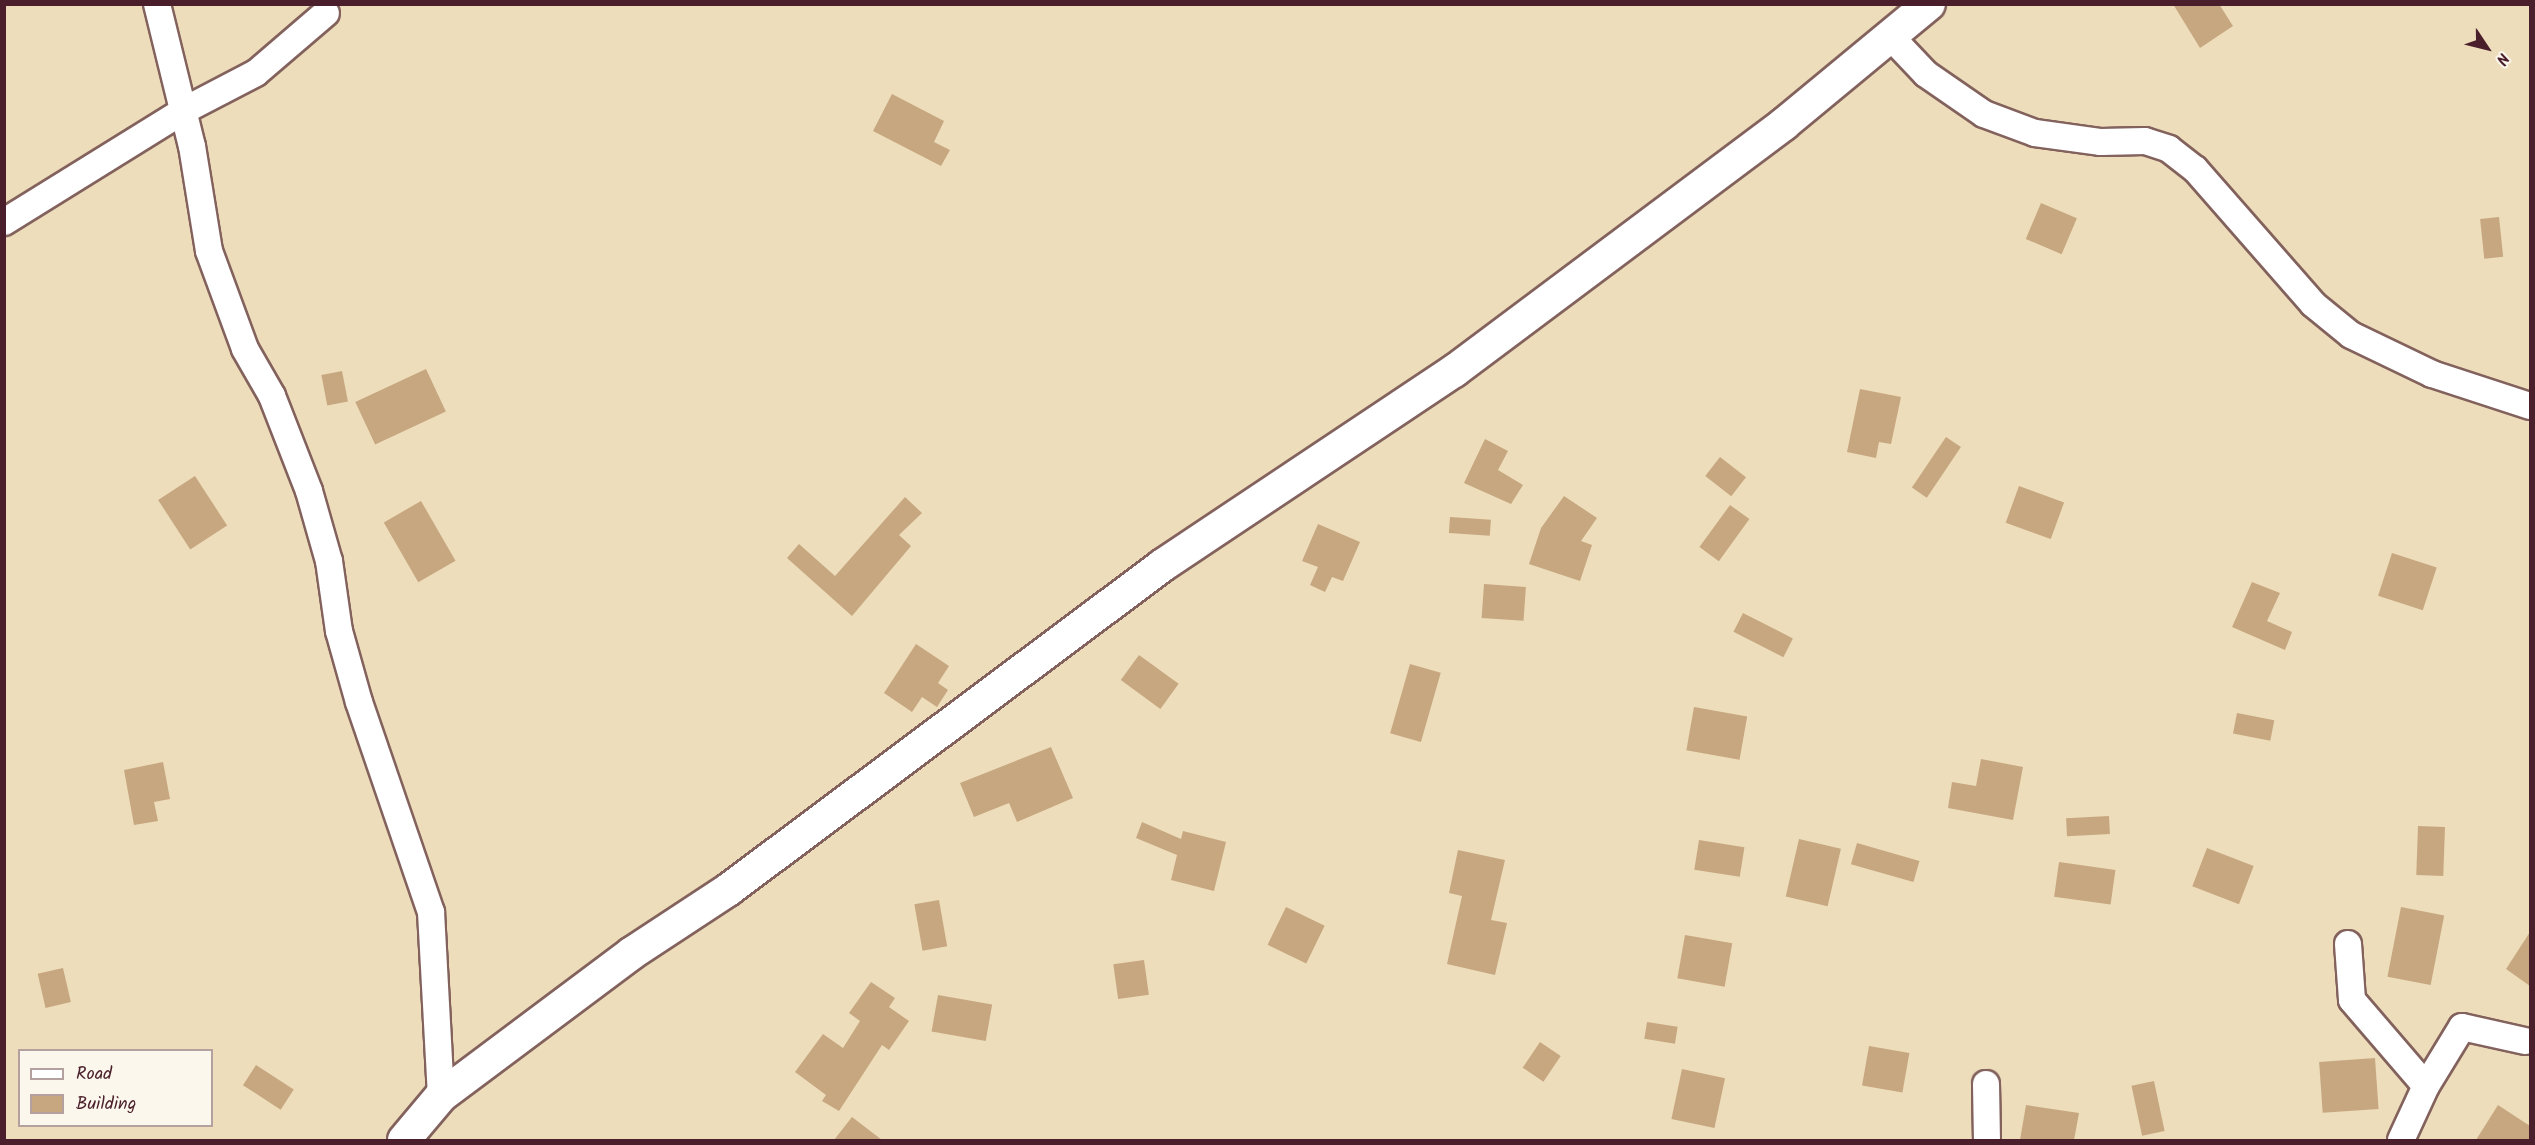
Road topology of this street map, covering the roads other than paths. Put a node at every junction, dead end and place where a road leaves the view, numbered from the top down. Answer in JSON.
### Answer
{"nodes":[{"id":1,"x":157,"y":4,"type":"edge"},
{"id":2,"x":1929,"y":4,"type":"edge"},
{"id":3,"x":326,"y":14,"type":"dead end"},
{"id":4,"x":1890,"y":36,"type":"junction"},
{"id":5,"x":183,"y":111,"type":"junction"},
{"id":6,"x":4,"y":222,"type":"edge"},
{"id":7,"x":2530,"y":406,"type":"edge"},
{"id":8,"x":2348,"y":944,"type":"dead end"},
{"id":9,"x":2525,"y":1041,"type":"dead end"},
{"id":10,"x":1986,"y":1084,"type":"dead end"},
{"id":11,"x":2426,"y":1086,"type":"junction"},
{"id":12,"x":441,"y":1096,"type":"junction"},
{"id":13,"x":404,"y":1140,"type":"edge"},
{"id":14,"x":1987,"y":1140,"type":"edge"},
{"id":15,"x":2401,"y":1140,"type":"edge"}],
"edges":[{"from":1,"to":5,"type":"street"},
{"from":2,"to":4,"type":"street"},
{"from":3,"to":5,"type":"street"},
{"from":4,"to":7,"type":"street"},
{"from":4,"to":12,"type":"street"},
{"from":5,"to":6,"type":"street"},
{"from":5,"to":12,"type":"street"},
{"from":8,"to":11,"type":"street"},
{"from":9,"to":11,"type":"street"},
{"from":10,"to":14,"type":"street"},
{"from":11,"to":15,"type":"street"},
{"from":12,"to":13,"type":"street"}]}
